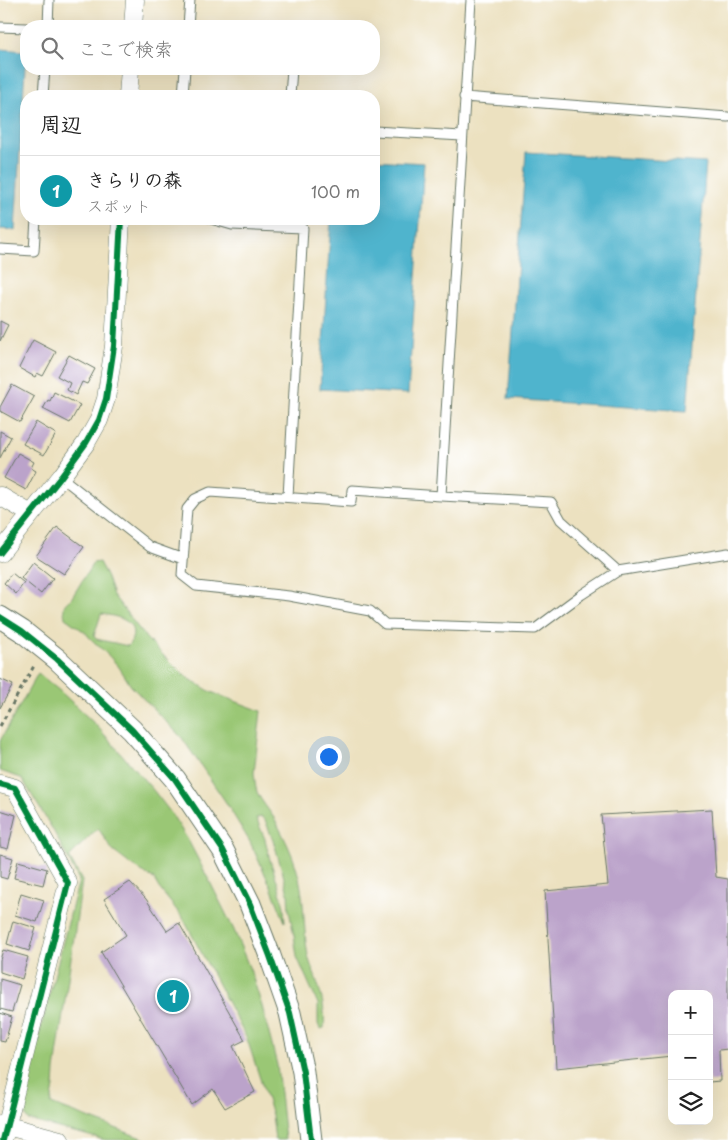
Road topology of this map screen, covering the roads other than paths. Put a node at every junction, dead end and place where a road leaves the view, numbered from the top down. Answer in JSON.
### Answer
{"nodes":[{"id":1,"x":49,"y":0,"type":"edge"},
{"id":2,"x":135,"y":0,"type":"edge"},
{"id":3,"x":190,"y":0,"type":"edge"},
{"id":4,"x":471,"y":0,"type":"edge"},
{"id":5,"x":48,"y":20,"type":"edge"},
{"id":6,"x":133,"y":20,"type":"edge"},
{"id":7,"x":188,"y":20,"type":"edge"},
{"id":8,"x":0,"y":27,"type":"edge"},
{"id":9,"x":20,"y":28,"type":"edge"},
{"id":10,"x":45,"y":75,"type":"edge"},
{"id":11,"x":130,"y":75,"type":"edge"},
{"id":12,"x":185,"y":75,"type":"edge"},
{"id":13,"x":292,"y":75,"type":"edge"},
{"id":14,"x":43,"y":90,"type":"edge"},
{"id":15,"x":128,"y":90,"type":"edge"},
{"id":16,"x":183,"y":90,"type":"edge"},
{"id":17,"x":290,"y":90,"type":"edge"},
{"id":18,"x":464,"y":97,"type":"junction"},
{"id":19,"x":728,"y":117,"type":"edge"},
{"id":20,"x":380,"y":131,"type":"edge"},
{"id":21,"x":462,"y":136,"type":"junction"},
{"id":22,"x":36,"y":225,"type":"edge"},
{"id":23,"x":121,"y":225,"type":"edge"},
{"id":24,"x":290,"y":225,"type":"edge"},
{"id":25,"x":0,"y":249,"type":"edge"},
{"id":26,"x":61,"y":477,"type":"junction"},
{"id":27,"x":0,"y":496,"type":"edge"},
{"id":28,"x":441,"y":496,"type":"junction"},
{"id":29,"x":288,"y":497,"type":"junction"},
{"id":30,"x":31,"y":514,"type":"junction"},
{"id":31,"x":0,"y":553,"type":"edge"},
{"id":32,"x":728,"y":553,"type":"edge"},
{"id":33,"x":183,"y":558,"type":"junction"},
{"id":34,"x":618,"y":571,"type":"junction"},
{"id":35,"x":0,"y":617,"type":"edge"},
{"id":36,"x":0,"y":784,"type":"edge"},
{"id":37,"x":3,"y":1130,"type":"edge"},
{"id":38,"x":60,"y":1140,"type":"edge"},
{"id":39,"x":311,"y":1140,"type":"edge"}],
"edges":[{"from":1,"to":5,"type":"lane"},
{"from":2,"to":6,"type":"street"},
{"from":3,"to":7,"type":"lane"},
{"from":4,"to":18,"type":"lane"},
{"from":8,"to":9,"type":"lane"},
{"from":10,"to":14,"type":"lane"},
{"from":11,"to":15,"type":"street"},
{"from":12,"to":16,"type":"lane"},
{"from":13,"to":17,"type":"lane"},
{"from":18,"to":19,"type":"lane"},
{"from":18,"to":21,"type":"lane"},
{"from":20,"to":21,"type":"lane"},
{"from":21,"to":28,"type":"lane"},
{"from":22,"to":25,"type":"lane"},
{"from":23,"to":26,"type":"street"},
{"from":24,"to":29,"type":"lane"},
{"from":26,"to":30,"type":"street"},
{"from":26,"to":33,"type":"lane"},
{"from":27,"to":30,"type":"street"},
{"from":28,"to":29,"type":"lane"},
{"from":28,"to":34,"type":"lane"},
{"from":29,"to":33,"type":"lane"},
{"from":30,"to":31,"type":"street"},
{"from":32,"to":34,"type":"lane"},
{"from":33,"to":34,"type":"lane"},
{"from":35,"to":39,"type":"street"},
{"from":36,"to":37,"type":"street"},
{"from":37,"to":38,"type":"street"}]}
